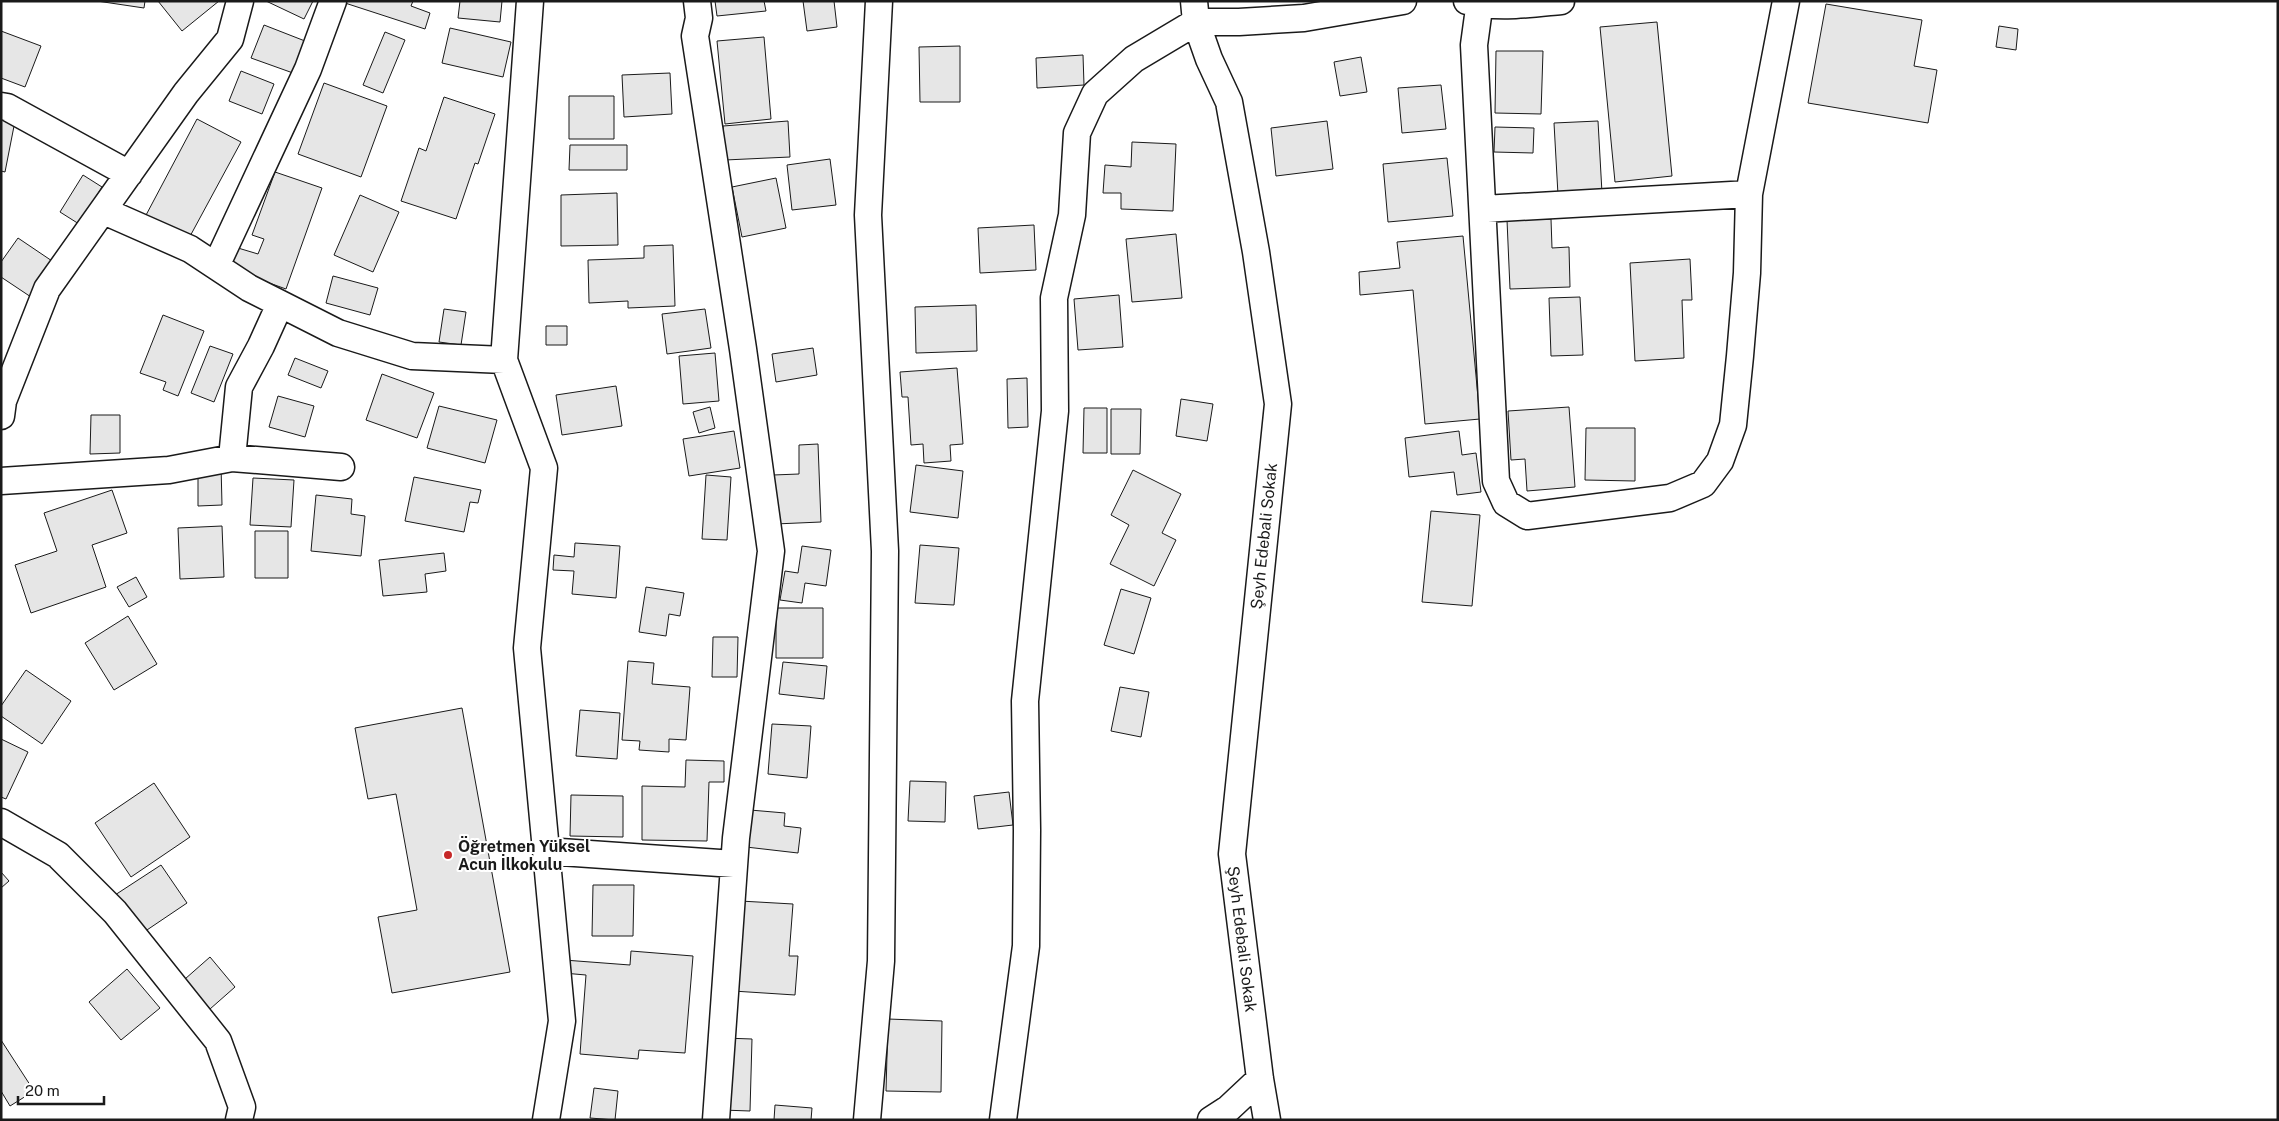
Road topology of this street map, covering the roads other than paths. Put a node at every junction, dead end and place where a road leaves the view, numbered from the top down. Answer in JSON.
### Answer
{"nodes":[{"id":1,"x":240,"y":1,"type":"edge"},
{"id":2,"x":333,"y":1,"type":"edge"},
{"id":3,"x":530,"y":1,"type":"edge"},
{"id":4,"x":697,"y":1,"type":"edge"},
{"id":5,"x":879,"y":1,"type":"edge"},
{"id":6,"x":1403,"y":1,"type":"edge"},
{"id":7,"x":1560,"y":1,"type":"edge"},
{"id":8,"x":1786,"y":1,"type":"edge"},
{"id":9,"x":1475,"y":2,"type":"edge"},
{"id":10,"x":1195,"y":12,"type":"edge"},
{"id":11,"x":1,"y":106,"type":"edge"},
{"id":12,"x":129,"y":174,"type":"junction"},
{"id":13,"x":1749,"y":194,"type":"junction"},
{"id":14,"x":1483,"y":208,"type":"junction"},
{"id":15,"x":104,"y":210,"type":"junction"},
{"id":16,"x":216,"y":266,"type":"junction"},
{"id":17,"x":280,"y":304,"type":"junction"},
{"id":18,"x":504,"y":360,"type":"junction"},
{"id":19,"x":1,"y":416,"type":"edge"},
{"id":20,"x":232,"y":458,"type":"junction"},
{"id":21,"x":341,"y":467,"type":"dead end"},
{"id":22,"x":1,"y":481,"type":"edge"},
{"id":23,"x":1,"y":822,"type":"edge"},
{"id":24,"x":546,"y":850,"type":"junction"},
{"id":25,"x":734,"y":864,"type":"junction"},
{"id":26,"x":1260,"y":1079,"type":"junction"},
{"id":27,"x":239,"y":1120,"type":"edge"},
{"id":28,"x":546,"y":1120,"type":"edge"},
{"id":29,"x":716,"y":1120,"type":"edge"},
{"id":30,"x":867,"y":1120,"type":"edge"},
{"id":31,"x":1004,"y":1120,"type":"edge"},
{"id":32,"x":1211,"y":1120,"type":"edge"},
{"id":33,"x":1268,"y":1120,"type":"edge"}],
"edges":[{"from":1,"to":12,"type":"street"},
{"from":2,"to":16,"type":"street"},
{"from":3,"to":18,"type":"street"},
{"from":4,"to":25,"type":"street"},
{"from":5,"to":30,"type":"street"},
{"from":6,"to":10,"type":"street"},
{"from":7,"to":9,"type":"street"},
{"from":8,"to":13,"type":"street"},
{"from":9,"to":14,"type":"street"},
{"from":10,"to":26,"type":"street","name":"Şeyh Edebali Sokak"},
{"from":10,"to":31,"type":"street"},
{"from":11,"to":12,"type":"street"},
{"from":12,"to":15,"type":"street"},
{"from":13,"to":14,"type":"street"},
{"from":13,"to":14,"type":"street"},
{"from":15,"to":16,"type":"street"},
{"from":15,"to":19,"type":"street"},
{"from":16,"to":17,"type":"street"},
{"from":17,"to":18,"type":"street"},
{"from":17,"to":20,"type":"street"},
{"from":18,"to":24,"type":"street"},
{"from":20,"to":21,"type":"street"},
{"from":20,"to":22,"type":"street"},
{"from":23,"to":27,"type":"street"},
{"from":24,"to":25,"type":"street"},
{"from":24,"to":28,"type":"street"},
{"from":25,"to":29,"type":"street"},
{"from":26,"to":32,"type":"street"},
{"from":26,"to":33,"type":"street","name":"Şeyh Edebali Sokak"}]}
